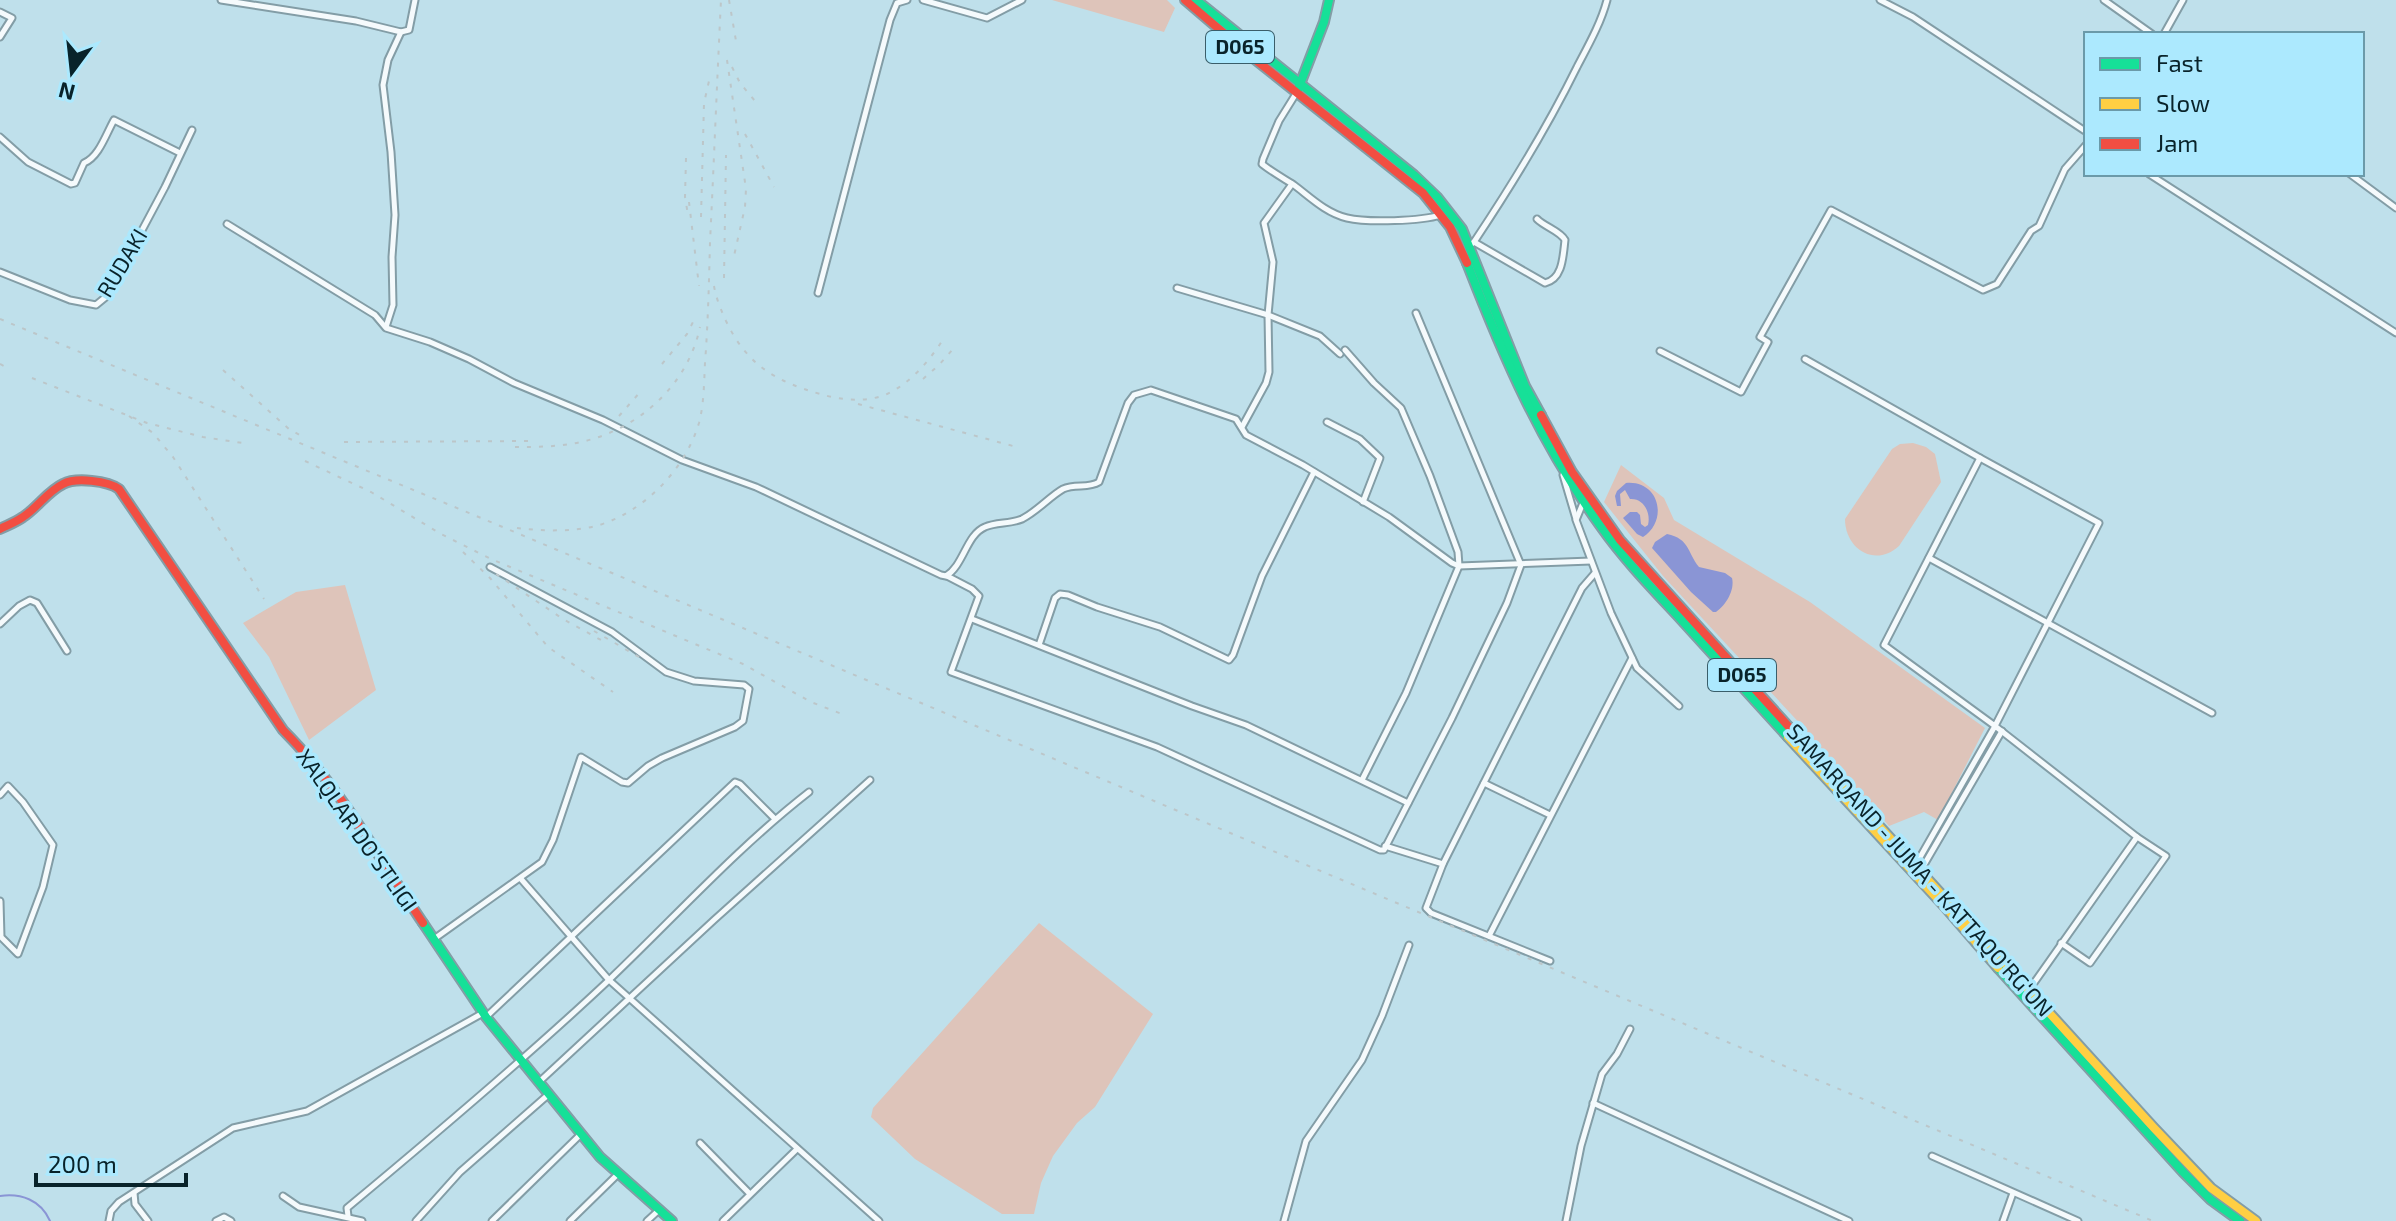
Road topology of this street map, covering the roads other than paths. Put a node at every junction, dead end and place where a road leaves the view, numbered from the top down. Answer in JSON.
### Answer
{"nodes":[{"id":1,"x":221,"y":0,"type":"edge"},
{"id":2,"x":415,"y":0,"type":"edge"},
{"id":3,"x":907,"y":0,"type":"edge"},
{"id":4,"x":923,"y":0,"type":"edge"},
{"id":5,"x":1022,"y":0,"type":"edge"},
{"id":6,"x":1185,"y":0,"type":"edge"},
{"id":7,"x":1196,"y":0,"type":"edge"},
{"id":8,"x":1329,"y":0,"type":"edge"},
{"id":9,"x":1607,"y":0,"type":"edge"},
{"id":10,"x":1880,"y":0,"type":"edge"},
{"id":11,"x":2104,"y":0,"type":"edge"},
{"id":12,"x":2183,"y":0,"type":"edge"},
{"id":13,"x":0,"y":12,"type":"edge"},
{"id":14,"x":401,"y":32,"type":"junction"},
{"id":15,"x":2149,"y":32,"type":"edge"},
{"id":16,"x":2165,"y":32,"type":"edge"},
{"id":17,"x":0,"y":37,"type":"edge"},
{"id":18,"x":1298,"y":88,"type":"junction"},
{"id":19,"x":192,"y":130,"type":"dead end"},
{"id":20,"x":2084,"y":130,"type":"edge"},
{"id":21,"x":0,"y":137,"type":"edge"},
{"id":22,"x":2084,"y":146,"type":"edge"},
{"id":23,"x":180,"y":153,"type":"junction"},
{"id":24,"x":2152,"y":176,"type":"edge"},
{"id":25,"x":2353,"y":176,"type":"edge"},
{"id":26,"x":1292,"y":184,"type":"junction"},
{"id":27,"x":2396,"y":208,"type":"edge"},
{"id":28,"x":1442,"y":215,"type":"junction"},
{"id":29,"x":1537,"y":219,"type":"dead end"},
{"id":30,"x":227,"y":224,"type":"dead end"},
{"id":31,"x":1468,"y":246,"type":"junction"},
{"id":32,"x":0,"y":272,"type":"edge"},
{"id":33,"x":1177,"y":288,"type":"dead end"},
{"id":34,"x":818,"y":293,"type":"dead end"},
{"id":35,"x":1416,"y":313,"type":"dead end"},
{"id":36,"x":1268,"y":315,"type":"junction"},
{"id":37,"x":386,"y":328,"type":"junction"},
{"id":38,"x":2396,"y":333,"type":"edge"},
{"id":39,"x":1660,"y":351,"type":"dead end"},
{"id":40,"x":1805,"y":359,"type":"dead end"},
{"id":41,"x":1327,"y":422,"type":"dead end"},
{"id":42,"x":1242,"y":427,"type":"junction"},
{"id":43,"x":1980,"y":458,"type":"junction"},
{"id":44,"x":1562,"y":470,"type":"junction"},
{"id":45,"x":1314,"y":472,"type":"junction"},
{"id":46,"x":1585,"y":499,"type":"junction"},
{"id":47,"x":1363,"y":502,"type":"junction"},
{"id":48,"x":1576,"y":520,"type":"junction"},
{"id":49,"x":0,"y":529,"type":"edge"},
{"id":50,"x":1929,"y":558,"type":"junction"},
{"id":51,"x":1591,"y":561,"type":"junction"},
{"id":52,"x":1521,"y":565,"type":"junction"},
{"id":53,"x":1459,"y":566,"type":"junction"},
{"id":54,"x":490,"y":567,"type":"dead end"},
{"id":55,"x":1595,"y":573,"type":"junction"},
{"id":56,"x":946,"y":576,"type":"junction"},
{"id":57,"x":972,"y":619,"type":"junction"},
{"id":58,"x":0,"y":624,"type":"edge"},
{"id":59,"x":2049,"y":624,"type":"junction"},
{"id":60,"x":1039,"y":645,"type":"junction"},
{"id":61,"x":67,"y":651,"type":"dead end"},
{"id":62,"x":1632,"y":658,"type":"junction"},
{"id":63,"x":1679,"y":706,"type":"dead end"},
{"id":64,"x":2212,"y":713,"type":"dead end"},
{"id":65,"x":1995,"y":726,"type":"junction"},
{"id":66,"x":2002,"y":731,"type":"junction"},
{"id":67,"x":870,"y":780,"type":"dead end"},
{"id":68,"x":1362,"y":780,"type":"junction"},
{"id":69,"x":1484,"y":783,"type":"junction"},
{"id":70,"x":809,"y":792,"type":"dead end"},
{"id":71,"x":0,"y":795,"type":"edge"},
{"id":72,"x":1408,"y":803,"type":"junction"},
{"id":73,"x":1550,"y":815,"type":"junction"},
{"id":74,"x":775,"y":819,"type":"junction"},
{"id":75,"x":2137,"y":837,"type":"junction"},
{"id":76,"x":1385,"y":846,"type":"junction"},
{"id":77,"x":1443,"y":864,"type":"junction"},
{"id":78,"x":1918,"y":869,"type":"junction"},
{"id":79,"x":521,"y":879,"type":"junction"},
{"id":80,"x":0,"y":901,"type":"edge"},
{"id":81,"x":1489,"y":936,"type":"junction"},
{"id":82,"x":573,"y":938,"type":"junction"},
{"id":83,"x":433,"y":940,"type":"junction"},
{"id":84,"x":2061,"y":943,"type":"junction"},
{"id":85,"x":1409,"y":945,"type":"dead end"},
{"id":86,"x":1550,"y":961,"type":"dead end"},
{"id":87,"x":609,"y":980,"type":"junction"},
{"id":88,"x":2029,"y":990,"type":"junction"},
{"id":89,"x":630,"y":998,"type":"junction"},
{"id":90,"x":2041,"y":1010,"type":"junction"},
{"id":91,"x":485,"y":1015,"type":"junction"},
{"id":92,"x":1630,"y":1029,"type":"dead end"},
{"id":93,"x":2070,"y":1043,"type":"junction"},
{"id":94,"x":521,"y":1061,"type":"junction"},
{"id":95,"x":539,"y":1082,"type":"junction"},
{"id":96,"x":549,"y":1094,"type":"junction"},
{"id":97,"x":1593,"y":1103,"type":"junction"},
{"id":98,"x":581,"y":1134,"type":"junction"},
{"id":99,"x":700,"y":1143,"type":"dead end"},
{"id":100,"x":797,"y":1149,"type":"junction"},
{"id":101,"x":1932,"y":1156,"type":"dead end"},
{"id":102,"x":618,"y":1174,"type":"junction"},
{"id":103,"x":134,"y":1193,"type":"junction"},
{"id":104,"x":2013,"y":1193,"type":"junction"},
{"id":105,"x":750,"y":1194,"type":"junction"},
{"id":106,"x":283,"y":1196,"type":"dead end"},
{"id":107,"x":659,"y":1210,"type":"junction"},
{"id":108,"x":348,"y":1216,"type":"junction"},
{"id":109,"x":358,"y":1220,"type":"edge"},
{"id":110,"x":109,"y":1221,"type":"edge"},
{"id":111,"x":148,"y":1221,"type":"edge"},
{"id":112,"x":216,"y":1221,"type":"edge"},
{"id":113,"x":231,"y":1221,"type":"edge"},
{"id":114,"x":416,"y":1221,"type":"edge"},
{"id":115,"x":492,"y":1221,"type":"edge"},
{"id":116,"x":570,"y":1221,"type":"edge"},
{"id":117,"x":647,"y":1221,"type":"edge"},
{"id":118,"x":672,"y":1221,"type":"edge"},
{"id":119,"x":723,"y":1221,"type":"edge"},
{"id":120,"x":879,"y":1221,"type":"edge"},
{"id":121,"x":1284,"y":1221,"type":"edge"},
{"id":122,"x":1566,"y":1221,"type":"edge"},
{"id":123,"x":1849,"y":1221,"type":"edge"},
{"id":124,"x":2003,"y":1221,"type":"edge"},
{"id":125,"x":2078,"y":1221,"type":"edge"},
{"id":126,"x":2240,"y":1221,"type":"edge"},
{"id":127,"x":2256,"y":1221,"type":"edge"}],
"edges":[{"from":1,"to":14,"type":"street"},
{"from":2,"to":14,"type":"street"},
{"from":3,"to":34,"type":"street"},
{"from":4,"to":5,"type":"street"},
{"from":6,"to":18,"type":"main road","number":"D065"},
{"from":7,"to":18,"type":"main road","number":"D065"},
{"from":8,"to":18,"type":"main road"},
{"from":9,"to":31,"type":"street"},
{"from":10,"to":20,"type":"street"},
{"from":11,"to":15,"type":"street"},
{"from":12,"to":16,"type":"street"},
{"from":13,"to":17,"type":"street"},
{"from":14,"to":37,"type":"street"},
{"from":18,"to":26,"type":"street"},
{"from":18,"to":28,"type":"main road","name":"SAMARQAND - JUMA - KATTAQO‘RG‘ON","number":"D065"},
{"from":18,"to":31,"type":"main road","name":"SAMARQAND - JUMA - KATTAQO‘RG‘ON","number":"D065"},
{"from":19,"to":23,"type":"street","name":"RUDAKI"},
{"from":21,"to":23,"type":"street"},
{"from":22,"to":39,"type":"street"},
{"from":23,"to":32,"type":"street","name":"RUDAKI"},
{"from":24,"to":38,"type":"street"},
{"from":25,"to":27,"type":"street"},
{"from":26,"to":28,"type":"street"},
{"from":26,"to":36,"type":"street"},
{"from":28,"to":31,"type":"main road","name":"SAMARQAND - JUMA - KATTAQO‘RG‘ON","number":"D065"},
{"from":29,"to":31,"type":"street"},
{"from":30,"to":37,"type":"street"},
{"from":31,"to":44,"type":"main road","name":"SAMARQAND - JUMA - KATTAQO‘RG‘ON","number":"D065"},
{"from":31,"to":46,"type":"main road","name":"SAMARQAND - JUMA - KATTAQO‘RG‘ON","number":"D065"},
{"from":33,"to":36,"type":"street"},
{"from":35,"to":52,"type":"street"},
{"from":36,"to":42,"type":"street"},
{"from":36,"to":53,"type":"street"},
{"from":37,"to":56,"type":"street"},
{"from":40,"to":43,"type":"street"},
{"from":41,"to":47,"type":"street"},
{"from":42,"to":45,"type":"street"},
{"from":42,"to":56,"type":"street"},
{"from":43,"to":50,"type":"street"},
{"from":43,"to":59,"type":"street"},
{"from":44,"to":46,"type":"main road","name":"SAMARQAND - JUMA - KATTAQO‘RG‘ON","number":"D065"},
{"from":44,"to":48,"type":"street"},
{"from":45,"to":47,"type":"street"},
{"from":45,"to":60,"type":"street"},
{"from":46,"to":48,"type":"street"},
{"from":46,"to":78,"type":"main road","name":"SAMARQAND - JUMA - KATTAQO‘RG‘ON","number":"D065"},
{"from":46,"to":90,"type":"main road","name":"SAMARQAND - JUMA - KATTAQO‘RG‘ON","number":"D065"},
{"from":47,"to":53,"type":"street"},
{"from":48,"to":51,"type":"street"},
{"from":49,"to":83,"type":"main road","name":"XALQLAR DO’STLIGI"},
{"from":50,"to":59,"type":"street"},
{"from":50,"to":65,"type":"street"},
{"from":51,"to":52,"type":"street"},
{"from":51,"to":55,"type":"street"},
{"from":52,"to":53,"type":"street"},
{"from":52,"to":72,"type":"street"},
{"from":53,"to":68,"type":"street"},
{"from":54,"to":79,"type":"street"},
{"from":55,"to":62,"type":"street"},
{"from":55,"to":69,"type":"street"},
{"from":56,"to":57,"type":"street"},
{"from":57,"to":60,"type":"street"},
{"from":57,"to":76,"type":"street"},
{"from":58,"to":61,"type":"street"},
{"from":59,"to":64,"type":"street"},
{"from":59,"to":65,"type":"street"},
{"from":60,"to":68,"type":"street"},
{"from":62,"to":63,"type":"street"},
{"from":62,"to":73,"type":"street"},
{"from":65,"to":66,"type":"street"},
{"from":65,"to":78,"type":"street"},
{"from":66,"to":75,"type":"street"},
{"from":66,"to":78,"type":"street"},
{"from":67,"to":89,"type":"street"},
{"from":68,"to":72,"type":"street"},
{"from":69,"to":73,"type":"street"},
{"from":69,"to":77,"type":"street"},
{"from":70,"to":74,"type":"street"},
{"from":71,"to":80,"type":"street"},
{"from":72,"to":76,"type":"street"},
{"from":73,"to":81,"type":"street"},
{"from":74,"to":82,"type":"street"},
{"from":74,"to":87,"type":"street"},
{"from":75,"to":84,"type":"street"},
{"from":75,"to":84,"type":"street"},
{"from":76,"to":77,"type":"street"},
{"from":77,"to":81,"type":"street"},
{"from":78,"to":88,"type":"main road","name":"SAMARQAND - JUMA - KATTAQO‘RG‘ON","number":"D065"},
{"from":79,"to":82,"type":"street"},
{"from":79,"to":83,"type":"street"},
{"from":81,"to":86,"type":"street"},
{"from":82,"to":87,"type":"street"},
{"from":82,"to":91,"type":"street"},
{"from":83,"to":91,"type":"main road","name":"XALQLAR DO’STLIGI"},
{"from":84,"to":88,"type":"street"},
{"from":85,"to":121,"type":"street"},
{"from":87,"to":89,"type":"street"},
{"from":87,"to":94,"type":"street"},
{"from":88,"to":90,"type":"main road","name":"SAMARQAND - JUMA - KATTAQO‘RG‘ON","number":"D065"},
{"from":89,"to":95,"type":"street"},
{"from":89,"to":100,"type":"street"},
{"from":90,"to":93,"type":"main road","name":"SAMARQAND - JUMA - KATTAQO‘RG‘ON","number":"D065"},
{"from":91,"to":94,"type":"main road","name":"XALQLAR DO’STLIGI"},
{"from":91,"to":103,"type":"street"},
{"from":92,"to":97,"type":"street"},
{"from":93,"to":126,"type":"main road","name":"SAMARQAND - JUMA - KATTAQO‘RG‘ON","number":"D065"},
{"from":93,"to":127,"type":"main road","name":"SAMARQAND - JUMA - KATTAQO‘RG‘ON","number":"D065"},
{"from":94,"to":95,"type":"main road","name":"XALQLAR DO’STLIGI"},
{"from":94,"to":108,"type":"street"},
{"from":95,"to":96,"type":"main road","name":"XALQLAR DO’STLIGI"},
{"from":96,"to":98,"type":"main road","name":"XALQLAR DO’STLIGI"},
{"from":96,"to":114,"type":"street"},
{"from":97,"to":122,"type":"street"},
{"from":97,"to":123,"type":"street"},
{"from":98,"to":102,"type":"main road","name":"XALQLAR DO’STLIGI"},
{"from":98,"to":115,"type":"street"},
{"from":99,"to":105,"type":"street"},
{"from":100,"to":105,"type":"street"},
{"from":100,"to":120,"type":"street"},
{"from":101,"to":104,"type":"street"},
{"from":102,"to":107,"type":"main road","name":"XALQLAR DO’STLIGI"},
{"from":102,"to":116,"type":"street"},
{"from":103,"to":110,"type":"street"},
{"from":103,"to":111,"type":"street"},
{"from":104,"to":124,"type":"street"},
{"from":104,"to":125,"type":"street"},
{"from":105,"to":119,"type":"street"},
{"from":106,"to":108,"type":"street"},
{"from":107,"to":117,"type":"street"},
{"from":107,"to":118,"type":"main road","name":"XALQLAR DO’STLIGI"},
{"from":108,"to":109,"type":"street"},
{"from":112,"to":113,"type":"street"}]}
